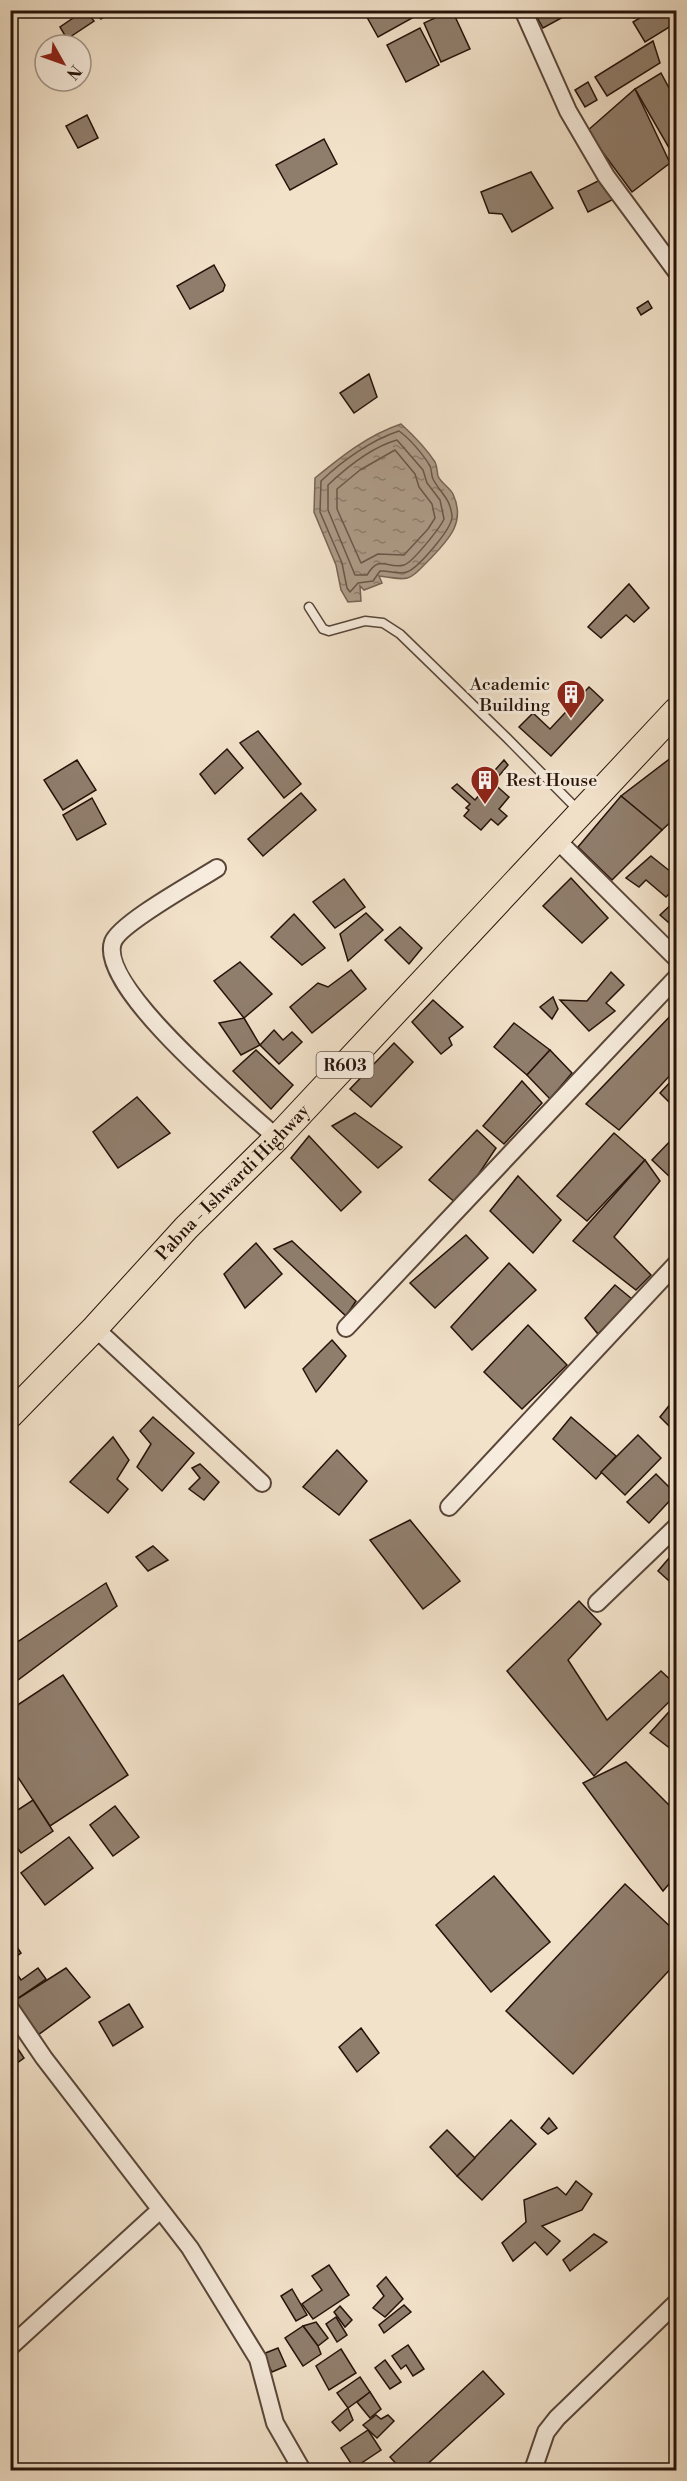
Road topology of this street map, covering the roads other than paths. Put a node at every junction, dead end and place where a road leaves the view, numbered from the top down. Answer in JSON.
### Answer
{"nodes":[{"id":1,"x":524,"y":10,"type":"edge"},
{"id":2,"x":676,"y":271,"type":"edge"},
{"id":3,"x":309,"y":607,"type":"dead end"},
{"id":4,"x":676,"y":711,"type":"edge"},
{"id":5,"x":580,"y":813,"type":"junction"},
{"id":6,"x":556,"y":839,"type":"junction"},
{"id":7,"x":218,"y":868,"type":"dead end"},
{"id":8,"x":676,"y":958,"type":"edge"},
{"id":9,"x":676,"y":978,"type":"edge"},
{"id":10,"x":277,"y":1138,"type":"junction"},
{"id":11,"x":676,"y":1264,"type":"edge"},
{"id":12,"x":95,"y":1328,"type":"junction"},
{"id":13,"x":346,"y":1328,"type":"dead end"},
{"id":14,"x":10,"y":1415,"type":"edge"},
{"id":15,"x":262,"y":1483,"type":"dead end"},
{"id":16,"x":449,"y":1507,"type":"dead end"},
{"id":17,"x":676,"y":1527,"type":"edge"},
{"id":18,"x":597,"y":1603,"type":"dead end"},
{"id":19,"x":10,"y":2008,"type":"edge"},
{"id":20,"x":160,"y":2210,"type":"junction"},
{"id":21,"x":676,"y":2303,"type":"edge"},
{"id":22,"x":10,"y":2348,"type":"edge"},
{"id":23,"x":302,"y":2470,"type":"edge"},
{"id":24,"x":533,"y":2470,"type":"edge"}],
"edges":[{"from":1,"to":2,"type":"street"},
{"from":3,"to":5,"type":"lane"},
{"from":4,"to":5,"type":"main road","name":"Pabna - Ishwardi Highway","number":"R603"},
{"from":5,"to":6,"type":"main road","name":"Pabna - Ishwardi Highway","number":"R603"},
{"from":6,"to":8,"type":"street"},
{"from":6,"to":10,"type":"main road","name":"Pabna - Ishwardi Highway","number":"R603"},
{"from":7,"to":10,"type":"street"},
{"from":9,"to":13,"type":"street"},
{"from":10,"to":12,"type":"main road","name":"Pabna - Ishwardi Highway","number":"R603"},
{"from":11,"to":16,"type":"street"},
{"from":12,"to":14,"type":"main road","name":"Pabna - Ishwardi Highway","number":"R603"},
{"from":12,"to":15,"type":"street"},
{"from":17,"to":18,"type":"street"},
{"from":19,"to":20,"type":"street"},
{"from":20,"to":22,"type":"street"},
{"from":20,"to":23,"type":"street"},
{"from":21,"to":24,"type":"street"}]}
